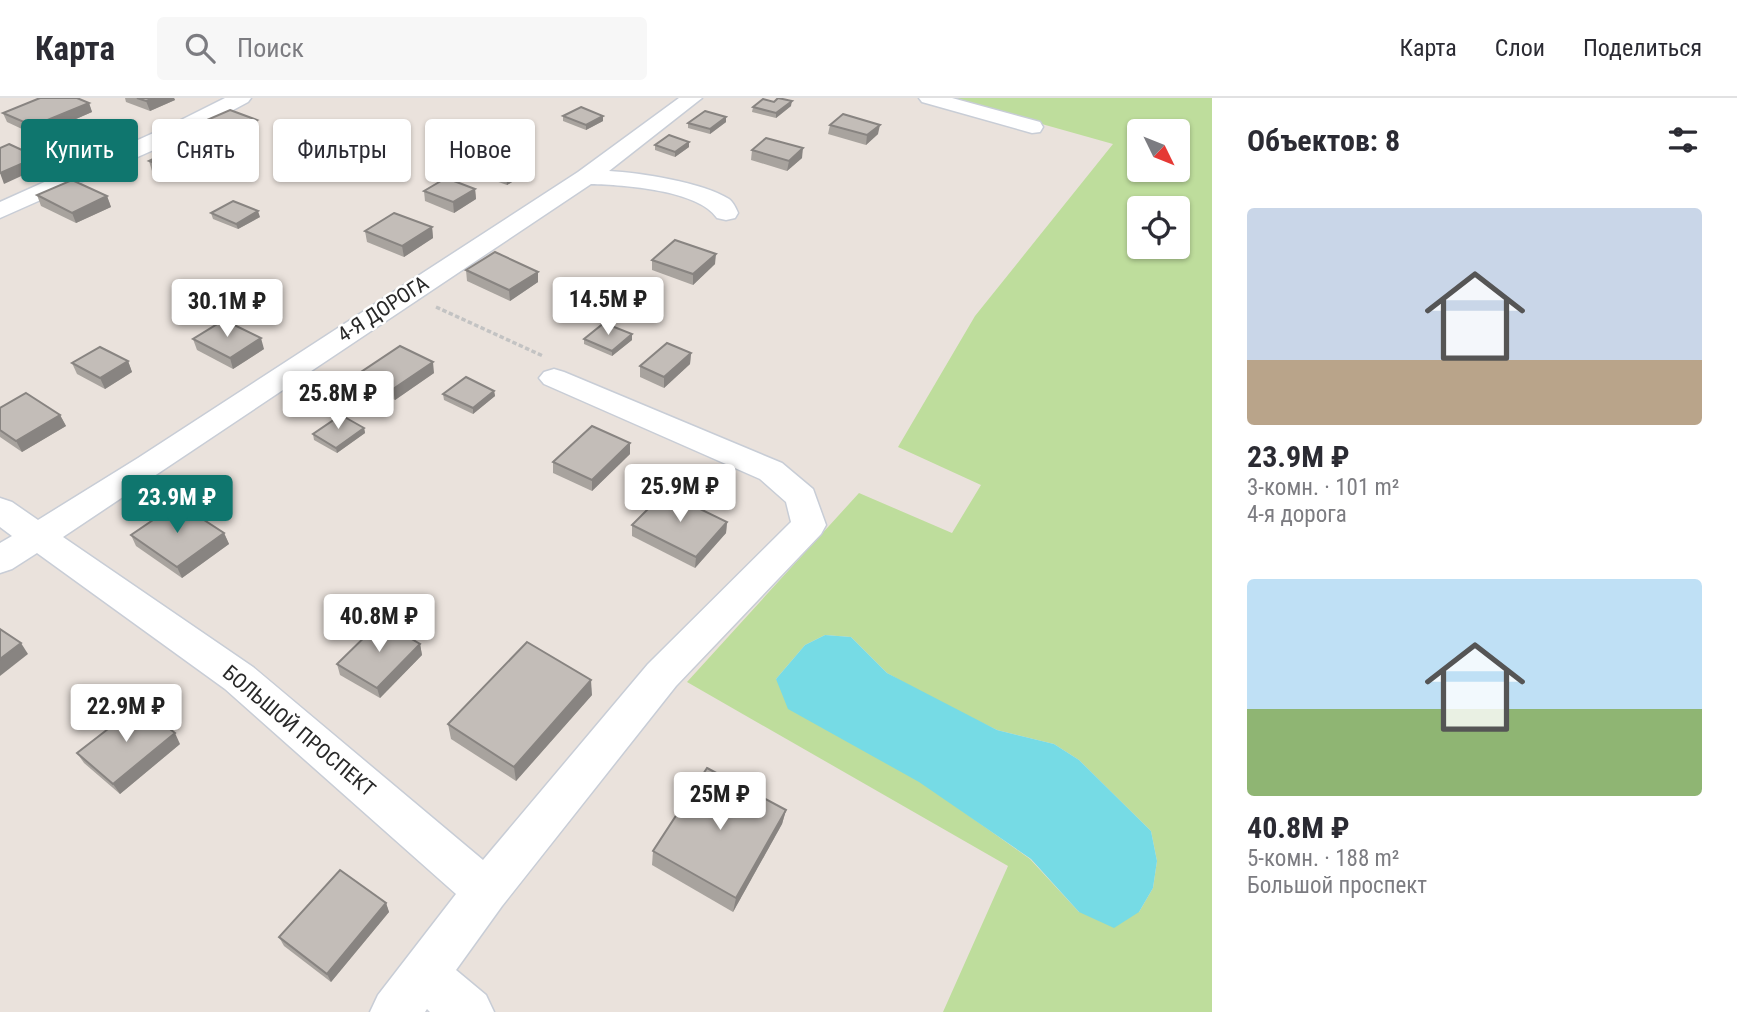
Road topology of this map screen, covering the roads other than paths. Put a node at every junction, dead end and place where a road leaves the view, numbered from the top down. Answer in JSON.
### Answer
{"nodes":[{"id":1,"x":242,"y":98,"type":"edge"},
{"id":2,"x":692,"y":98,"type":"edge"},
{"id":3,"x":929,"y":98,"type":"edge"},
{"id":4,"x":1032,"y":127,"type":"dead end"},
{"id":5,"x":586,"y":177,"type":"junction"},
{"id":6,"x":0,"y":211,"type":"edge"},
{"id":7,"x":726,"y":213,"type":"dead end"},
{"id":8,"x":550,"y":368,"type":"road end"},
{"id":9,"x":0,"y":510,"type":"edge"},
{"id":10,"x":37,"y":536,"type":"junction"},
{"id":11,"x":0,"y":560,"type":"edge"},
{"id":12,"x":486,"y":891,"type":"junction"},
{"id":13,"x":409,"y":994,"type":"edge"},
{"id":14,"x":469,"y":1012,"type":"edge"}],
"edges":[{"from":1,"to":6,"type":"street"},
{"from":2,"to":5,"type":"street","name":"4-Я ДОРОГА"},
{"from":3,"to":4,"type":"street"},
{"from":5,"to":7,"type":"street"},
{"from":5,"to":10,"type":"street","name":"4-Я ДОРОГА"},
{"from":8,"to":12,"type":"street"},
{"from":9,"to":10,"type":"street","name":"БОЛЬШОЙ ПРОСПЕКТ"},
{"from":10,"to":11,"type":"street","name":"4-Я ДОРОГА"},
{"from":10,"to":12,"type":"street","name":"БОЛЬШОЙ ПРОСПЕКТ"},
{"from":12,"to":13,"type":"street"},
{"from":13,"to":14,"type":"street"}]}
